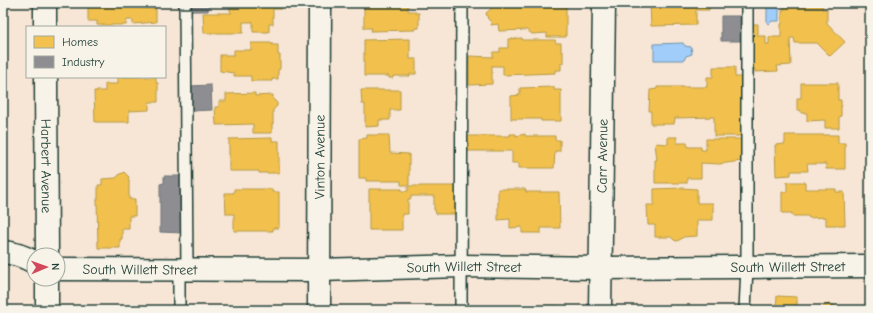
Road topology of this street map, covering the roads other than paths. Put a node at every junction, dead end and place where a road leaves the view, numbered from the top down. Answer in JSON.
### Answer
{"nodes":[{"id":1,"x":45,"y":3,"type":"edge"},
{"id":2,"x":185,"y":3,"type":"edge"},
{"id":3,"x":320,"y":3,"type":"edge"},
{"id":4,"x":462,"y":3,"type":"edge"},
{"id":5,"x":604,"y":3,"type":"edge"},
{"id":6,"x":747,"y":3,"type":"edge"},
{"id":7,"x":46,"y":26,"type":"edge"},
{"id":8,"x":46,"y":78,"type":"edge"},
{"id":9,"x":46,"y":247,"type":"edge"},
{"id":10,"x":3,"y":252,"type":"edge"},
{"id":11,"x":26,"y":258,"type":"edge"},
{"id":12,"x":461,"y":266,"type":"junction"},
{"id":13,"x":870,"y":266,"type":"edge"},
{"id":14,"x":747,"y":267,"type":"junction"},
{"id":15,"x":601,"y":268,"type":"junction"},
{"id":16,"x":66,"y":269,"type":"edge"},
{"id":17,"x":183,"y":269,"type":"junction"},
{"id":18,"x":319,"y":270,"type":"junction"},
{"id":19,"x":47,"y":287,"type":"edge"},
{"id":20,"x":47,"y":310,"type":"edge"},
{"id":21,"x":179,"y":310,"type":"edge"},
{"id":22,"x":319,"y":310,"type":"edge"},
{"id":23,"x":461,"y":310,"type":"edge"},
{"id":24,"x":600,"y":310,"type":"edge"},
{"id":25,"x":745,"y":310,"type":"edge"}],
"edges":[{"from":1,"to":7,"type":"street"},
{"from":2,"to":17,"type":"lane"},
{"from":3,"to":18,"type":"street","name":"Vinton Avenue"},
{"from":4,"to":12,"type":"lane"},
{"from":5,"to":15,"type":"street","name":"Carr Avenue"},
{"from":6,"to":14,"type":"lane"},
{"from":8,"to":9,"type":"street","name":"Harbert Avenue"},
{"from":10,"to":11,"type":"street"},
{"from":12,"to":15,"type":"street","name":"South Willett Street"},
{"from":12,"to":18,"type":"street","name":"South Willett Street"},
{"from":12,"to":23,"type":"lane"},
{"from":13,"to":14,"type":"street","name":"South Willett Street"},
{"from":14,"to":15,"type":"street","name":"South Willett Street"},
{"from":14,"to":25,"type":"lane"},
{"from":15,"to":24,"type":"street","name":"Carr Avenue"},
{"from":16,"to":17,"type":"street","name":"South Willett Street"},
{"from":17,"to":18,"type":"street","name":"South Willett Street"},
{"from":17,"to":21,"type":"lane"},
{"from":18,"to":22,"type":"street","name":"Vinton Avenue"},
{"from":19,"to":20,"type":"street"}]}
